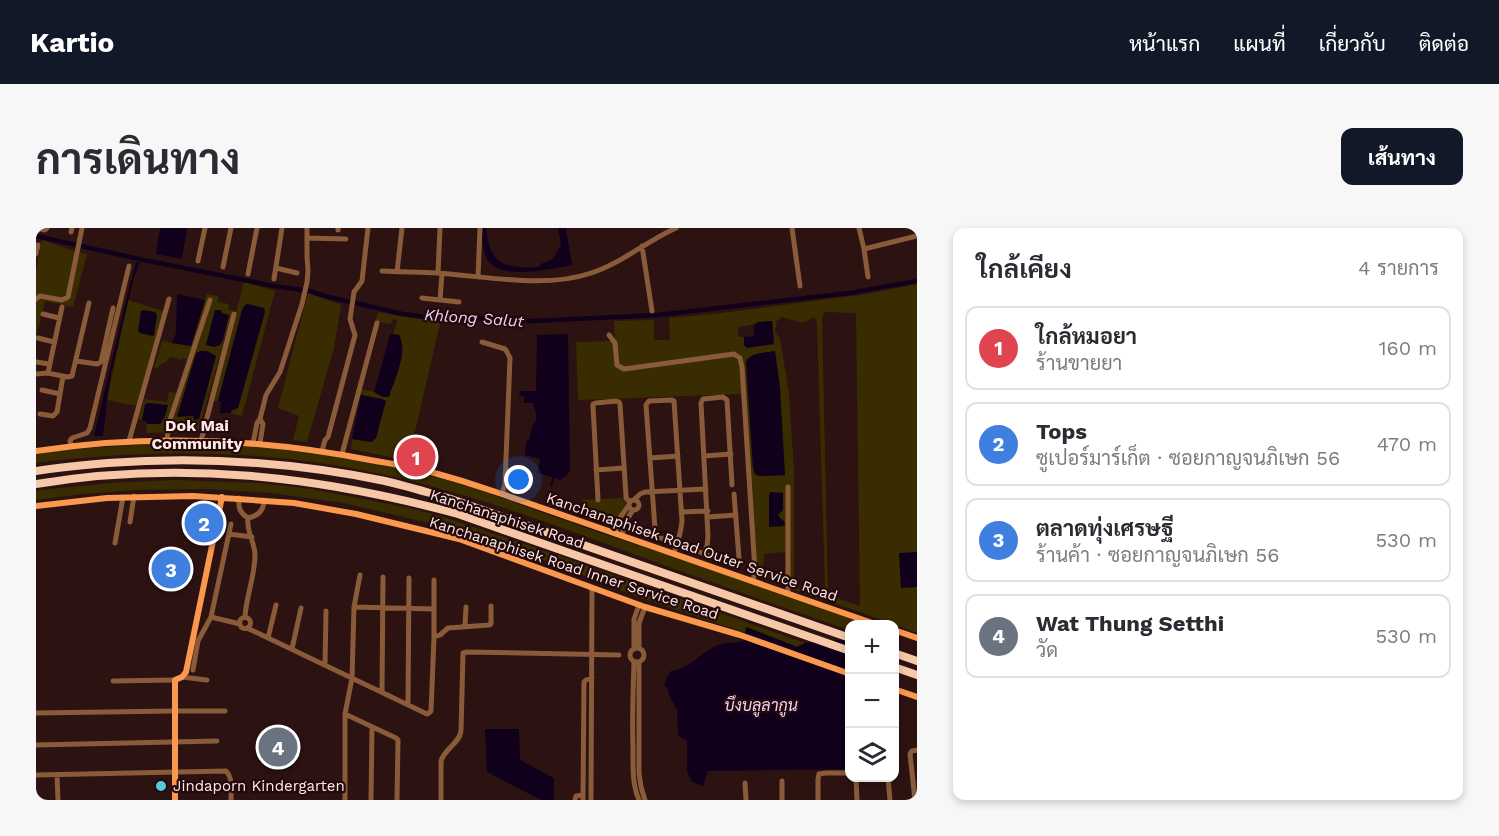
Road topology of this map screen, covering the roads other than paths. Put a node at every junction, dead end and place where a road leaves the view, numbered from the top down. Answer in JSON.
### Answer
{"nodes":[{"id":1,"x":36,"y":228,"type":"edge"},
{"id":2,"x":47,"y":228,"type":"edge"},
{"id":3,"x":205,"y":228,"type":"edge"},
{"id":4,"x":231,"y":228,"type":"edge"},
{"id":5,"x":257,"y":228,"type":"edge"},
{"id":6,"x":282,"y":228,"type":"edge"},
{"id":7,"x":307,"y":228,"type":"edge"},
{"id":8,"x":368,"y":228,"type":"edge"},
{"id":9,"x":402,"y":228,"type":"edge"},
{"id":10,"x":440,"y":228,"type":"edge"},
{"id":11,"x":480,"y":228,"type":"edge"},
{"id":12,"x":676,"y":228,"type":"edge"},
{"id":13,"x":792,"y":228,"type":"edge"},
{"id":14,"x":860,"y":228,"type":"edge"},
{"id":15,"x":81,"y":231,"type":"edge"},
{"id":16,"x":917,"y":236,"type":"edge"},
{"id":17,"x":307,"y":238,"type":"junction"},
{"id":18,"x":346,"y":239,"type":"dead end"},
{"id":19,"x":38,"y":245,"type":"dead end"},
{"id":20,"x":642,"y":246,"type":"junction"},
{"id":21,"x":864,"y":249,"type":"junction"},
{"id":22,"x":36,"y":254,"type":"edge"},
{"id":23,"x":198,"y":261,"type":"dead end"},
{"id":24,"x":129,"y":266,"type":"dead end"},
{"id":25,"x":223,"y":267,"type":"dead end"},
{"id":26,"x":276,"y":268,"type":"junction"},
{"id":27,"x":382,"y":271,"type":"dead end"},
{"id":28,"x":397,"y":272,"type":"junction"},
{"id":29,"x":297,"y":273,"type":"dead end"},
{"id":30,"x":440,"y":273,"type":"junction"},
{"id":31,"x":248,"y":274,"type":"dead end"},
{"id":32,"x":478,"y":277,"type":"junction"},
{"id":33,"x":868,"y":278,"type":"dead end"},
{"id":34,"x":274,"y":279,"type":"dead end"},
{"id":35,"x":800,"y":286,"type":"dead end"},
{"id":36,"x":422,"y":298,"type":"dead end"},
{"id":37,"x":36,"y":299,"type":"edge"},
{"id":38,"x":169,"y":299,"type":"dead end"},
{"id":39,"x":210,"y":300,"type":"dead end"},
{"id":40,"x":441,"y":300,"type":"junction"},
{"id":41,"x":459,"y":302,"type":"dead end"},
{"id":42,"x":89,"y":303,"type":"dead end"},
{"id":43,"x":62,"y":307,"type":"dead end"},
{"id":44,"x":113,"y":308,"type":"dead end"},
{"id":45,"x":652,"y":311,"type":"dead end"},
{"id":46,"x":44,"y":314,"type":"dead end"},
{"id":47,"x":234,"y":314,"type":"dead end"},
{"id":48,"x":59,"y":318,"type":"junction"},
{"id":49,"x":377,"y":324,"type":"dead end"},
{"id":50,"x":609,"y":335,"type":"dead end"},
{"id":51,"x":38,"y":338,"type":"dead end"},
{"id":52,"x":54,"y":342,"type":"junction"},
{"id":53,"x":482,"y":342,"type":"dead end"},
{"id":54,"x":76,"y":361,"type":"junction"},
{"id":55,"x":36,"y":362,"type":"edge"},
{"id":56,"x":50,"y":364,"type":"junction"},
{"id":57,"x":48,"y":373,"type":"junction"},
{"id":58,"x":36,"y":374,"type":"edge"},
{"id":59,"x":63,"y":376,"type":"junction"},
{"id":60,"x":42,"y":390,"type":"dead end"},
{"id":61,"x":60,"y":394,"type":"junction"},
{"id":62,"x":40,"y":414,"type":"dead end"},
{"id":63,"x":167,"y":440,"type":"junction"},
{"id":64,"x":129,"y":441,"type":"junction"},
{"id":65,"x":201,"y":441,"type":"junction"},
{"id":66,"x":257,"y":443,"type":"junction"},
{"id":67,"x":70,"y":446,"type":"junction"},
{"id":68,"x":36,"y":451,"type":"edge"},
{"id":69,"x":322,"y":451,"type":"junction"},
{"id":70,"x":342,"y":454,"type":"junction"},
{"id":71,"x":731,"y":454,"type":"junction"},
{"id":72,"x":678,"y":456,"type":"junction"},
{"id":73,"x":704,"y":456,"type":"junction"},
{"id":74,"x":650,"y":458,"type":"junction"},
{"id":75,"x":624,"y":468,"type":"junction"},
{"id":76,"x":596,"y":470,"type":"junction"},
{"id":77,"x":36,"y":471,"type":"edge"},
{"id":78,"x":36,"y":484,"type":"edge"},
{"id":79,"x":732,"y":485,"type":"dead end"},
{"id":80,"x":788,"y":487,"type":"dead end"},
{"id":81,"x":706,"y":489,"type":"junction"},
{"id":82,"x":680,"y":491,"type":"junction"},
{"id":83,"x":652,"y":493,"type":"junction"},
{"id":84,"x":502,"y":494,"type":"junction"},
{"id":85,"x":734,"y":494,"type":"dead end"},
{"id":86,"x":135,"y":496,"type":"junction"},
{"id":87,"x":123,"y":497,"type":"junction"},
{"id":88,"x":222,"y":497,"type":"junction"},
{"id":89,"x":239,"y":498,"type":"junction"},
{"id":90,"x":264,"y":500,"type":"junction"},
{"id":91,"x":598,"y":500,"type":"dead end"},
{"id":92,"x":633,"y":504,"type":"junction"},
{"id":93,"x":36,"y":506,"type":"edge"},
{"id":94,"x":681,"y":512,"type":"junction"},
{"id":95,"x":708,"y":514,"type":"junction"},
{"id":96,"x":736,"y":515,"type":"junction"},
{"id":97,"x":248,"y":518,"type":"junction"},
{"id":98,"x":129,"y":522,"type":"dead end"},
{"id":99,"x":231,"y":524,"type":"dead end"},
{"id":100,"x":229,"y":534,"type":"junction"},
{"id":101,"x":618,"y":535,"type":"junction"},
{"id":102,"x":252,"y":537,"type":"junction"},
{"id":103,"x":115,"y":543,"type":"dead end"},
{"id":104,"x":677,"y":544,"type":"junction"},
{"id":105,"x":674,"y":553,"type":"junction"},
{"id":106,"x":704,"y":554,"type":"junction"},
{"id":107,"x":360,"y":575,"type":"dead end"},
{"id":108,"x":383,"y":577,"type":"dead end"},
{"id":109,"x":409,"y":578,"type":"dead end"},
{"id":110,"x":434,"y":580,"type":"dead end"},
{"id":111,"x":753,"y":581,"type":"junction"},
{"id":112,"x":592,"y":588,"type":"junction"},
{"id":113,"x":788,"y":593,"type":"junction"},
{"id":114,"x":276,"y":605,"type":"dead end"},
{"id":115,"x":491,"y":606,"type":"dead end"},
{"id":116,"x":642,"y":606,"type":"junction"},
{"id":117,"x":354,"y":607,"type":"junction"},
{"id":118,"x":466,"y":607,"type":"dead end"},
{"id":119,"x":301,"y":608,"type":"dead end"},
{"id":120,"x":383,"y":608,"type":"junction"},
{"id":121,"x":408,"y":608,"type":"junction"},
{"id":122,"x":434,"y":609,"type":"junction"},
{"id":123,"x":326,"y":611,"type":"dead end"},
{"id":124,"x":211,"y":617,"type":"junction"},
{"id":125,"x":245,"y":617,"type":"junction"},
{"id":126,"x":866,"y":620,"type":"edge"},
{"id":127,"x":240,"y":624,"type":"junction"},
{"id":128,"x":465,"y":626,"type":"junction"},
{"id":129,"x":248,"y":628,"type":"junction"},
{"id":130,"x":899,"y":632,"type":"edge"},
{"id":131,"x":434,"y":637,"type":"junction"},
{"id":132,"x":845,"y":637,"type":"edge"},
{"id":133,"x":268,"y":638,"type":"junction"},
{"id":134,"x":917,"y":638,"type":"edge"},
{"id":135,"x":636,"y":648,"type":"junction"},
{"id":136,"x":292,"y":650,"type":"junction"},
{"id":137,"x":845,"y":650,"type":"edge"},
{"id":138,"x":592,"y":655,"type":"junction"},
{"id":139,"x":619,"y":655,"type":"dead end"},
{"id":140,"x":899,"y":655,"type":"edge"},
{"id":141,"x":914,"y":660,"type":"edge"},
{"id":142,"x":637,"y":662,"type":"junction"},
{"id":143,"x":325,"y":665,"type":"junction"},
{"id":144,"x":899,"y":669,"type":"edge"},
{"id":145,"x":193,"y":670,"type":"dead end"},
{"id":146,"x":845,"y":673,"type":"edge"},
{"id":147,"x":917,"y":675,"type":"edge"},
{"id":148,"x":183,"y":677,"type":"junction"},
{"id":149,"x":352,"y":678,"type":"junction"},
{"id":150,"x":592,"y":678,"type":"junction"},
{"id":151,"x":175,"y":680,"type":"junction"},
{"id":152,"x":207,"y":680,"type":"dead end"},
{"id":153,"x":113,"y":681,"type":"dead end"},
{"id":154,"x":899,"y":691,"type":"edge"},
{"id":155,"x":382,"y":692,"type":"junction"},
{"id":156,"x":917,"y":697,"type":"edge"},
{"id":157,"x":408,"y":704,"type":"junction"},
{"id":158,"x":174,"y":711,"type":"junction"},
{"id":159,"x":225,"y":711,"type":"dead end"},
{"id":160,"x":36,"y":713,"type":"edge"},
{"id":161,"x":345,"y":714,"type":"junction"},
{"id":162,"x":372,"y":728,"type":"junction"},
{"id":163,"x":584,"y":736,"type":"junction"},
{"id":164,"x":591,"y":736,"type":"junction"},
{"id":165,"x":217,"y":741,"type":"dead end"},
{"id":166,"x":175,"y":742,"type":"junction"},
{"id":167,"x":36,"y":745,"type":"edge"},
{"id":168,"x":917,"y":750,"type":"edge"},
{"id":169,"x":175,"y":773,"type":"junction"},
{"id":170,"x":845,"y":773,"type":"edge"},
{"id":171,"x":36,"y":775,"type":"edge"},
{"id":172,"x":57,"y":775,"type":"junction"},
{"id":173,"x":782,"y":781,"type":"dead end"},
{"id":174,"x":856,"y":782,"type":"edge"},
{"id":175,"x":888,"y":782,"type":"edge"},
{"id":176,"x":745,"y":783,"type":"dead end"},
{"id":177,"x":591,"y":791,"type":"junction"},
{"id":178,"x":583,"y":795,"type":"edge"},
{"id":179,"x":58,"y":800,"type":"edge"},
{"id":180,"x":175,"y":800,"type":"edge"},
{"id":181,"x":231,"y":800,"type":"edge"},
{"id":182,"x":345,"y":800,"type":"edge"},
{"id":183,"x":371,"y":800,"type":"edge"},
{"id":184,"x":397,"y":800,"type":"edge"},
{"id":185,"x":441,"y":800,"type":"edge"},
{"id":186,"x":575,"y":800,"type":"edge"},
{"id":187,"x":591,"y":800,"type":"edge"},
{"id":188,"x":639,"y":800,"type":"edge"},
{"id":189,"x":645,"y":800,"type":"edge"},
{"id":190,"x":746,"y":800,"type":"edge"},
{"id":191,"x":782,"y":800,"type":"edge"},
{"id":192,"x":818,"y":800,"type":"edge"},
{"id":193,"x":857,"y":800,"type":"edge"},
{"id":194,"x":890,"y":800,"type":"edge"},
{"id":195,"x":915,"y":800,"type":"edge"}],
"edges":[{"from":1,"to":2,"type":"street"},
{"from":3,"to":23,"type":"street"},
{"from":4,"to":25,"type":"street"},
{"from":5,"to":31,"type":"street"},
{"from":6,"to":26,"type":"street"},
{"from":7,"to":17,"type":"street"},
{"from":8,"to":69,"type":"street"},
{"from":9,"to":28,"type":"street"},
{"from":10,"to":30,"type":"street"},
{"from":11,"to":32,"type":"street"},
{"from":12,"to":20,"type":"street"},
{"from":13,"to":35,"type":"street"},
{"from":14,"to":21,"type":"street"},
{"from":15,"to":37,"type":"street"},
{"from":16,"to":21,"type":"street"},
{"from":17,"to":18,"type":"street"},
{"from":17,"to":66,"type":"street"},
{"from":19,"to":22,"type":"street"},
{"from":20,"to":32,"type":"street"},
{"from":20,"to":45,"type":"street"},
{"from":21,"to":33,"type":"street"},
{"from":24,"to":67,"type":"street"},
{"from":26,"to":29,"type":"street"},
{"from":26,"to":34,"type":"street"},
{"from":27,"to":28,"type":"street"},
{"from":28,"to":30,"type":"street"},
{"from":30,"to":32,"type":"street"},
{"from":30,"to":40,"type":"street"},
{"from":36,"to":40,"type":"street"},
{"from":38,"to":64,"type":"street"},
{"from":39,"to":63,"type":"street"},
{"from":40,"to":41,"type":"street"},
{"from":42,"to":54,"type":"street"},
{"from":43,"to":48,"type":"street"},
{"from":44,"to":54,"type":"street"},
{"from":46,"to":48,"type":"street"},
{"from":47,"to":65,"type":"street"},
{"from":48,"to":52,"type":"street"},
{"from":49,"to":70,"type":"street"},
{"from":50,"to":111,"type":"street"},
{"from":51,"to":52,"type":"street"},
{"from":52,"to":56,"type":"street"},
{"from":53,"to":84,"type":"street"},
{"from":54,"to":59,"type":"street"},
{"from":55,"to":56,"type":"street"},
{"from":56,"to":57,"type":"street"},
{"from":57,"to":58,"type":"street"},
{"from":57,"to":59,"type":"street"},
{"from":59,"to":61,"type":"street"},
{"from":60,"to":61,"type":"street"},
{"from":61,"to":62,"type":"street"},
{"from":63,"to":64,"type":"main road","name":"Kanchanaphisek Road Outer Service Road"},
{"from":63,"to":65,"type":"main road","name":"Kanchanaphisek Road Outer Service Road"},
{"from":64,"to":67,"type":"main road","name":"Kanchanaphisek Road Outer Service Road"},
{"from":65,"to":66,"type":"main road","name":"Kanchanaphisek Road Outer Service Road"},
{"from":66,"to":69,"type":"main road","name":"Kanchanaphisek Road Outer Service Road"},
{"from":67,"to":68,"type":"main road","name":"Kanchanaphisek Road Outer Service Road"},
{"from":69,"to":70,"type":"main road","name":"Kanchanaphisek Road Outer Service Road"},
{"from":70,"to":84,"type":"main road","name":"Kanchanaphisek Road Outer Service Road"},
{"from":71,"to":73,"type":"street"},
{"from":71,"to":73,"type":"street"},
{"from":71,"to":79,"type":"street"},
{"from":72,"to":74,"type":"street"},
{"from":72,"to":74,"type":"street"},
{"from":72,"to":82,"type":"street"},
{"from":73,"to":81,"type":"street"},
{"from":74,"to":83,"type":"street"},
{"from":75,"to":76,"type":"street"},
{"from":75,"to":76,"type":"street"},
{"from":75,"to":92,"type":"street"},
{"from":76,"to":91,"type":"street"},
{"from":77,"to":132,"type":"highway","name":"Kanchanaphisek Road"},
{"from":78,"to":137,"type":"highway","name":"Kanchanaphisek Road"},
{"from":80,"to":113,"type":"street"},
{"from":81,"to":82,"type":"street"},
{"from":81,"to":95,"type":"street"},
{"from":82,"to":83,"type":"street"},
{"from":82,"to":94,"type":"street"},
{"from":83,"to":92,"type":"street"},
{"from":83,"to":104,"type":"street"},
{"from":84,"to":101,"type":"main road","name":"Kanchanaphisek Road Outer Service Road"},
{"from":85,"to":96,"type":"street"},
{"from":86,"to":87,"type":"main road","name":"Kanchanaphisek Road Inner Service Road"},
{"from":86,"to":88,"type":"main road","name":"Kanchanaphisek Road Inner Service Road"},
{"from":86,"to":98,"type":"street"},
{"from":87,"to":93,"type":"main road","name":"Kanchanaphisek Road Inner Service Road"},
{"from":87,"to":103,"type":"street"},
{"from":88,"to":89,"type":"main road","name":"Kanchanaphisek Road Inner Service Road"},
{"from":88,"to":148,"type":"main road"},
{"from":89,"to":90,"type":"main road","name":"Kanchanaphisek Road Inner Service Road"},
{"from":89,"to":97,"type":"street"},
{"from":90,"to":97,"type":"street"},
{"from":90,"to":112,"type":"main road","name":"Kanchanaphisek Road Inner Service Road"},
{"from":92,"to":101,"type":"street"},
{"from":94,"to":95,"type":"street"},
{"from":94,"to":104,"type":"street"},
{"from":95,"to":96,"type":"street"},
{"from":95,"to":106,"type":"street"},
{"from":96,"to":106,"type":"street"},
{"from":97,"to":102,"type":"street"},
{"from":99,"to":100,"type":"street"},
{"from":100,"to":102,"type":"street"},
{"from":100,"to":124,"type":"street"},
{"from":101,"to":105,"type":"main road","name":"Kanchanaphisek Road Outer Service Road"},
{"from":102,"to":125,"type":"street"},
{"from":104,"to":105,"type":"street"},
{"from":104,"to":106,"type":"street"},
{"from":105,"to":111,"type":"main road","name":"Kanchanaphisek Road Outer Service Road"},
{"from":107,"to":117,"type":"street"},
{"from":108,"to":120,"type":"street"},
{"from":109,"to":121,"type":"street"},
{"from":110,"to":122,"type":"street"},
{"from":111,"to":113,"type":"main road","name":"Kanchanaphisek Road Outer Service Road"},
{"from":112,"to":116,"type":"main road","name":"Kanchanaphisek Road Inner Service Road"},
{"from":112,"to":138,"type":"street"},
{"from":113,"to":126,"type":"main road","name":"Kanchanaphisek Road Outer Service Road"},
{"from":114,"to":133,"type":"street"},
{"from":115,"to":128,"type":"street"},
{"from":116,"to":135,"type":"street"},
{"from":116,"to":146,"type":"main road","name":"Kanchanaphisek Road Inner Service Road"},
{"from":117,"to":120,"type":"street"},
{"from":117,"to":149,"type":"street"},
{"from":118,"to":128,"type":"street"},
{"from":119,"to":136,"type":"street"},
{"from":120,"to":121,"type":"street"},
{"from":120,"to":155,"type":"street"},
{"from":121,"to":122,"type":"street"},
{"from":121,"to":157,"type":"street"},
{"from":122,"to":131,"type":"street"},
{"from":123,"to":143,"type":"street"},
{"from":124,"to":127,"type":"street"},
{"from":124,"to":145,"type":"street"},
{"from":125,"to":127,"type":"street"},
{"from":125,"to":129,"type":"street"},
{"from":127,"to":129,"type":"street"},
{"from":128,"to":131,"type":"street"},
{"from":129,"to":133,"type":"street"},
{"from":130,"to":134,"type":"main road"},
{"from":131,"to":157,"type":"street"},
{"from":133,"to":136,"type":"street"},
{"from":135,"to":142,"type":"street"},
{"from":135,"to":142,"type":"street"},
{"from":136,"to":143,"type":"street"},
{"from":138,"to":139,"type":"street"},
{"from":138,"to":150,"type":"street"},
{"from":138,"to":185,"type":"street"},
{"from":140,"to":141,"type":"highway"},
{"from":142,"to":188,"type":"street"},
{"from":142,"to":189,"type":"street"},
{"from":143,"to":149,"type":"street"},
{"from":144,"to":147,"type":"highway"},
{"from":148,"to":151,"type":"main road"},
{"from":148,"to":152,"type":"street"},
{"from":149,"to":155,"type":"street"},
{"from":149,"to":161,"type":"street"},
{"from":150,"to":163,"type":"street"},
{"from":150,"to":164,"type":"street"},
{"from":151,"to":153,"type":"street"},
{"from":151,"to":158,"type":"main road"},
{"from":154,"to":156,"type":"main road"},
{"from":155,"to":157,"type":"street"},
{"from":158,"to":159,"type":"street"},
{"from":158,"to":160,"type":"street"},
{"from":158,"to":166,"type":"main road"},
{"from":161,"to":162,"type":"street"},
{"from":161,"to":182,"type":"street"},
{"from":162,"to":183,"type":"street"},
{"from":162,"to":184,"type":"street"},
{"from":163,"to":164,"type":"street"},
{"from":163,"to":178,"type":"street"},
{"from":164,"to":177,"type":"street"},
{"from":165,"to":166,"type":"street"},
{"from":166,"to":167,"type":"street"},
{"from":166,"to":169,"type":"main road"},
{"from":168,"to":195,"type":"street"},
{"from":169,"to":172,"type":"street"},
{"from":169,"to":180,"type":"main road"},
{"from":169,"to":181,"type":"street"},
{"from":170,"to":192,"type":"street"},
{"from":171,"to":172,"type":"street"},
{"from":172,"to":179,"type":"street"},
{"from":173,"to":191,"type":"street"},
{"from":174,"to":193,"type":"street"},
{"from":175,"to":194,"type":"street"},
{"from":176,"to":190,"type":"street"},
{"from":177,"to":178,"type":"street"},
{"from":177,"to":187,"type":"street"},
{"from":178,"to":186,"type":"street"}]}
